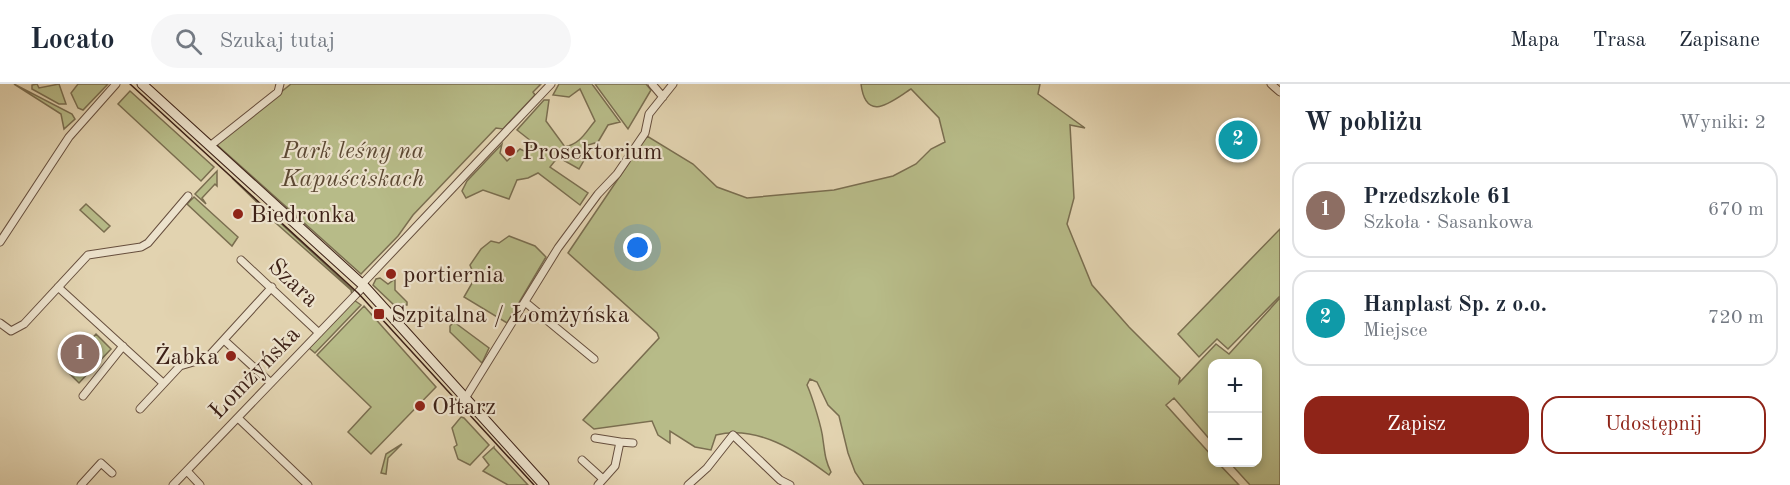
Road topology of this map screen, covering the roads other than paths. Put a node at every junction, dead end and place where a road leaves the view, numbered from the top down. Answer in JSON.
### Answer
{"nodes":[{"id":1,"x":116,"y":84,"type":"edge"},
{"id":2,"x":142,"y":84,"type":"edge"},
{"id":3,"x":280,"y":84,"type":"edge"},
{"id":4,"x":550,"y":84,"type":"edge"},
{"id":5,"x":652,"y":84,"type":"edge"},
{"id":6,"x":674,"y":84,"type":"edge"},
{"id":7,"x":1271,"y":84,"type":"edge"},
{"id":8,"x":1280,"y":92,"type":"edge"},
{"id":9,"x":663,"y":97,"type":"junction"},
{"id":10,"x":210,"y":146,"type":"junction"},
{"id":11,"x":188,"y":196,"type":"dead end"},
{"id":12,"x":0,"y":242,"type":"edge"},
{"id":13,"x":241,"y":260,"type":"dead end"},
{"id":14,"x":363,"y":285,"type":"junction"},
{"id":15,"x":58,"y":287,"type":"junction"},
{"id":16,"x":272,"y":287,"type":"junction"},
{"id":17,"x":525,"y":302,"type":"junction"},
{"id":18,"x":0,"y":323,"type":"edge"},
{"id":19,"x":319,"y":333,"type":"junction"},
{"id":20,"x":224,"y":340,"type":"junction"},
{"id":21,"x":123,"y":346,"type":"junction"},
{"id":22,"x":594,"y":359,"type":"dead end"},
{"id":23,"x":163,"y":383,"type":"junction"},
{"id":24,"x":271,"y":383,"type":"junction"},
{"id":25,"x":83,"y":396,"type":"dead end"},
{"id":26,"x":466,"y":398,"type":"junction"},
{"id":27,"x":140,"y":409,"type":"dead end"},
{"id":28,"x":238,"y":418,"type":"junction"},
{"id":29,"x":595,"y":438,"type":"dead end"},
{"id":30,"x":620,"y":442,"type":"junction"},
{"id":31,"x":633,"y":443,"type":"dead end"},
{"id":32,"x":582,"y":460,"type":"dead end"},
{"id":33,"x":187,"y":471,"type":"junction"},
{"id":34,"x":112,"y":473,"type":"dead end"},
{"id":35,"x":600,"y":482,"type":"edge"},
{"id":36,"x":81,"y":485,"type":"edge"},
{"id":37,"x":173,"y":485,"type":"edge"},
{"id":38,"x":200,"y":485,"type":"edge"},
{"id":39,"x":308,"y":485,"type":"edge"},
{"id":40,"x":544,"y":485,"type":"edge"},
{"id":41,"x":688,"y":485,"type":"edge"},
{"id":42,"x":790,"y":485,"type":"edge"}],
"edges":[{"from":1,"to":12,"type":"street"},
{"from":2,"to":10,"type":"street"},
{"from":3,"to":10,"type":"street"},
{"from":4,"to":14,"type":"street","name":"Łomżyńska"},
{"from":5,"to":9,"type":"street"},
{"from":6,"to":9,"type":"street"},
{"from":7,"to":8,"type":"street"},
{"from":9,"to":17,"type":"street"},
{"from":10,"to":14,"type":"street"},
{"from":11,"to":15,"type":"street"},
{"from":13,"to":16,"type":"street","name":"Szara"},
{"from":14,"to":19,"type":"street","name":"Łomżyńska"},
{"from":14,"to":26,"type":"street"},
{"from":15,"to":18,"type":"street"},
{"from":15,"to":21,"type":"street"},
{"from":16,"to":19,"type":"street","name":"Szara"},
{"from":16,"to":20,"type":"street"},
{"from":17,"to":22,"type":"street"},
{"from":17,"to":26,"type":"street"},
{"from":19,"to":24,"type":"street","name":"Łomżyńska"},
{"from":20,"to":23,"type":"street"},
{"from":20,"to":24,"type":"street"},
{"from":21,"to":23,"type":"street"},
{"from":21,"to":25,"type":"street"},
{"from":23,"to":27,"type":"street"},
{"from":24,"to":28,"type":"street","name":"Łomżyńska"},
{"from":26,"to":40,"type":"street"},
{"from":28,"to":33,"type":"street","name":"Łomżyńska"},
{"from":28,"to":39,"type":"street"},
{"from":29,"to":30,"type":"street"},
{"from":30,"to":31,"type":"street"},
{"from":30,"to":35,"type":"street"},
{"from":32,"to":35,"type":"street"},
{"from":33,"to":37,"type":"street","name":"Łomżyńska"},
{"from":33,"to":38,"type":"street"},
{"from":34,"to":36,"type":"street"},
{"from":41,"to":42,"type":"street"}]}
